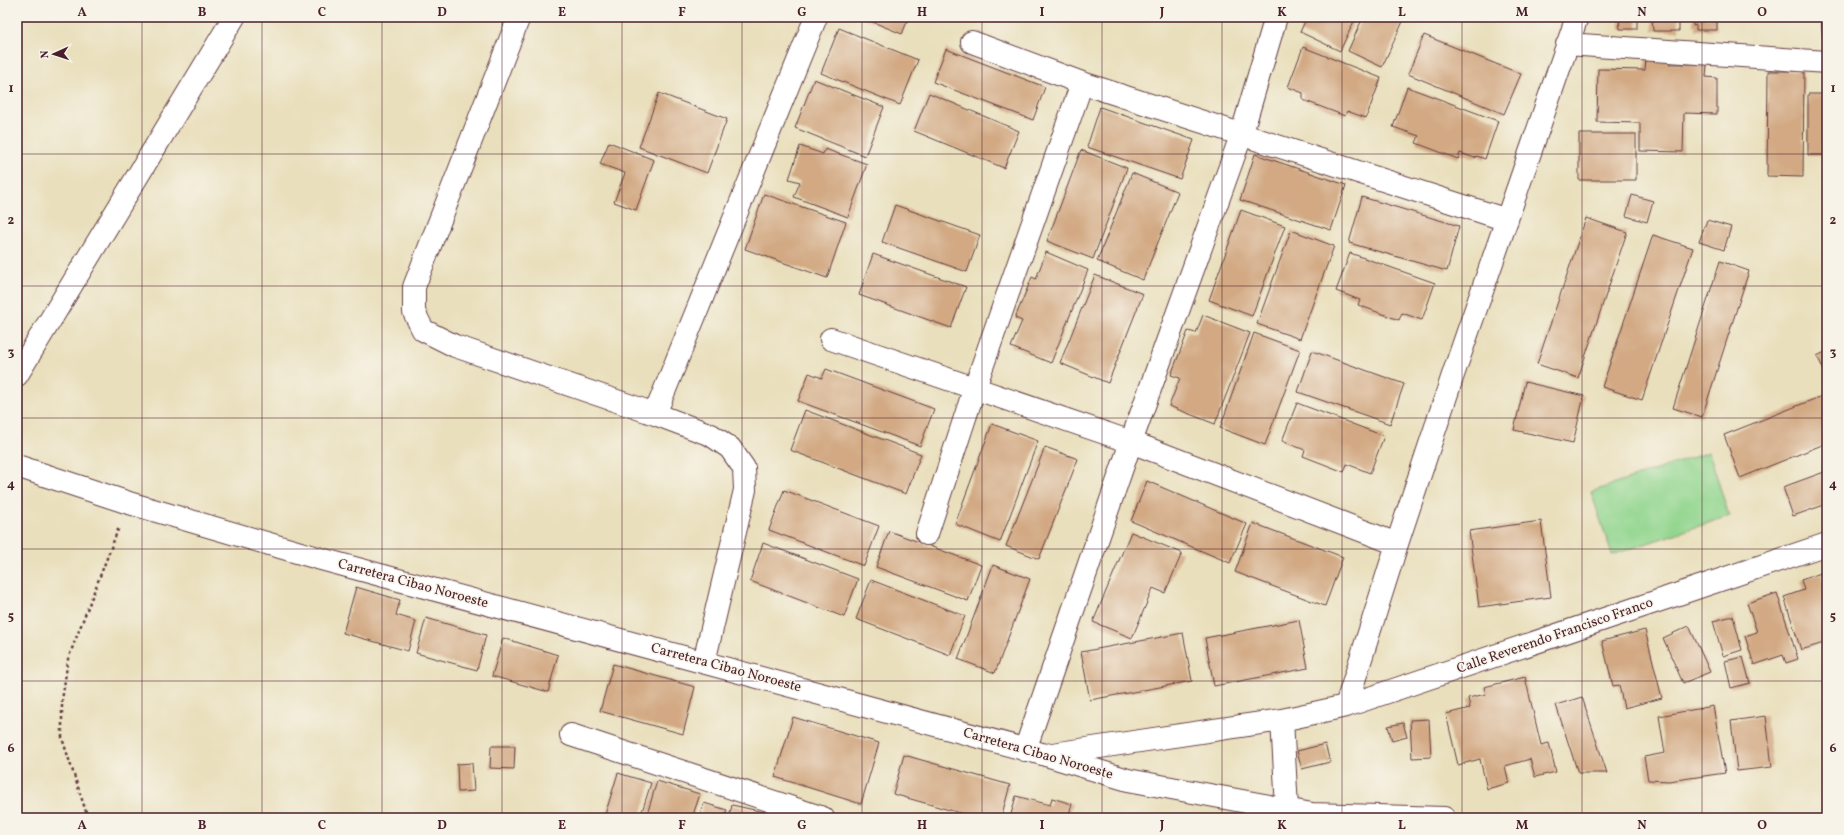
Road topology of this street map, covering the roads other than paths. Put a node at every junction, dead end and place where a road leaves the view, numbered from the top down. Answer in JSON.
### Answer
{"nodes":[{"id":1,"x":234,"y":17,"type":"edge"},
{"id":2,"x":519,"y":17,"type":"edge"},
{"id":3,"x":816,"y":17,"type":"edge"},
{"id":4,"x":1276,"y":17,"type":"edge"},
{"id":5,"x":1577,"y":17,"type":"edge"},
{"id":6,"x":972,"y":42,"type":"dead end"},
{"id":7,"x":1567,"y":44,"type":"junction"},
{"id":8,"x":1827,"y":62,"type":"edge"},
{"id":9,"x":1082,"y":83,"type":"junction"},
{"id":10,"x":1241,"y":136,"type":"junction"},
{"id":11,"x":1507,"y":220,"type":"junction"},
{"id":12,"x":831,"y":339,"type":"dead end"},
{"id":13,"x":17,"y":375,"type":"edge"},
{"id":14,"x":974,"y":387,"type":"junction"},
{"id":15,"x":655,"y":414,"type":"junction"},
{"id":16,"x":1131,"y":442,"type":"junction"},
{"id":17,"x":17,"y":466,"type":"edge"},
{"id":18,"x":927,"y":534,"type":"dead end"},
{"id":19,"x":1397,"y":544,"type":"junction"},
{"id":20,"x":1827,"y":544,"type":"edge"},
{"id":21,"x":704,"y":662,"type":"junction"},
{"id":22,"x":1346,"y":706,"type":"junction"},
{"id":23,"x":1282,"y":720,"type":"junction"},
{"id":24,"x":572,"y":735,"type":"dead end"},
{"id":25,"x":1035,"y":752,"type":"junction"},
{"id":26,"x":1288,"y":808,"type":"junction"},
{"id":27,"x":823,"y":818,"type":"edge"},
{"id":28,"x":1444,"y":818,"type":"edge"}],
"edges":[{"from":1,"to":13,"type":"street"},
{"from":2,"to":15,"type":"street"},
{"from":3,"to":15,"type":"street"},
{"from":4,"to":10,"type":"street"},
{"from":5,"to":7,"type":"street"},
{"from":6,"to":9,"type":"street"},
{"from":7,"to":8,"type":"street"},
{"from":7,"to":11,"type":"street"},
{"from":9,"to":10,"type":"street"},
{"from":9,"to":14,"type":"street"},
{"from":10,"to":11,"type":"street"},
{"from":10,"to":16,"type":"street"},
{"from":11,"to":19,"type":"street"},
{"from":12,"to":14,"type":"street"},
{"from":14,"to":16,"type":"street"},
{"from":14,"to":18,"type":"street"},
{"from":15,"to":21,"type":"street"},
{"from":16,"to":19,"type":"street"},
{"from":16,"to":25,"type":"street"},
{"from":17,"to":21,"type":"street","name":"Carretera Cibao Noroeste"},
{"from":19,"to":22,"type":"street"},
{"from":20,"to":22,"type":"street","name":"Calle Reverendo Francisco Franco"},
{"from":21,"to":25,"type":"street","name":"Carretera Cibao Noroeste"},
{"from":22,"to":23,"type":"street","name":"Calle Reverendo Francisco Franco"},
{"from":23,"to":25,"type":"street","name":"Calle Reverendo Francisco Franco"},
{"from":23,"to":26,"type":"street"},
{"from":24,"to":27,"type":"street"},
{"from":25,"to":26,"type":"street","name":"Carretera Cibao Noroeste"},
{"from":26,"to":28,"type":"street","name":"Carretera Cibao Noroeste"}]}
